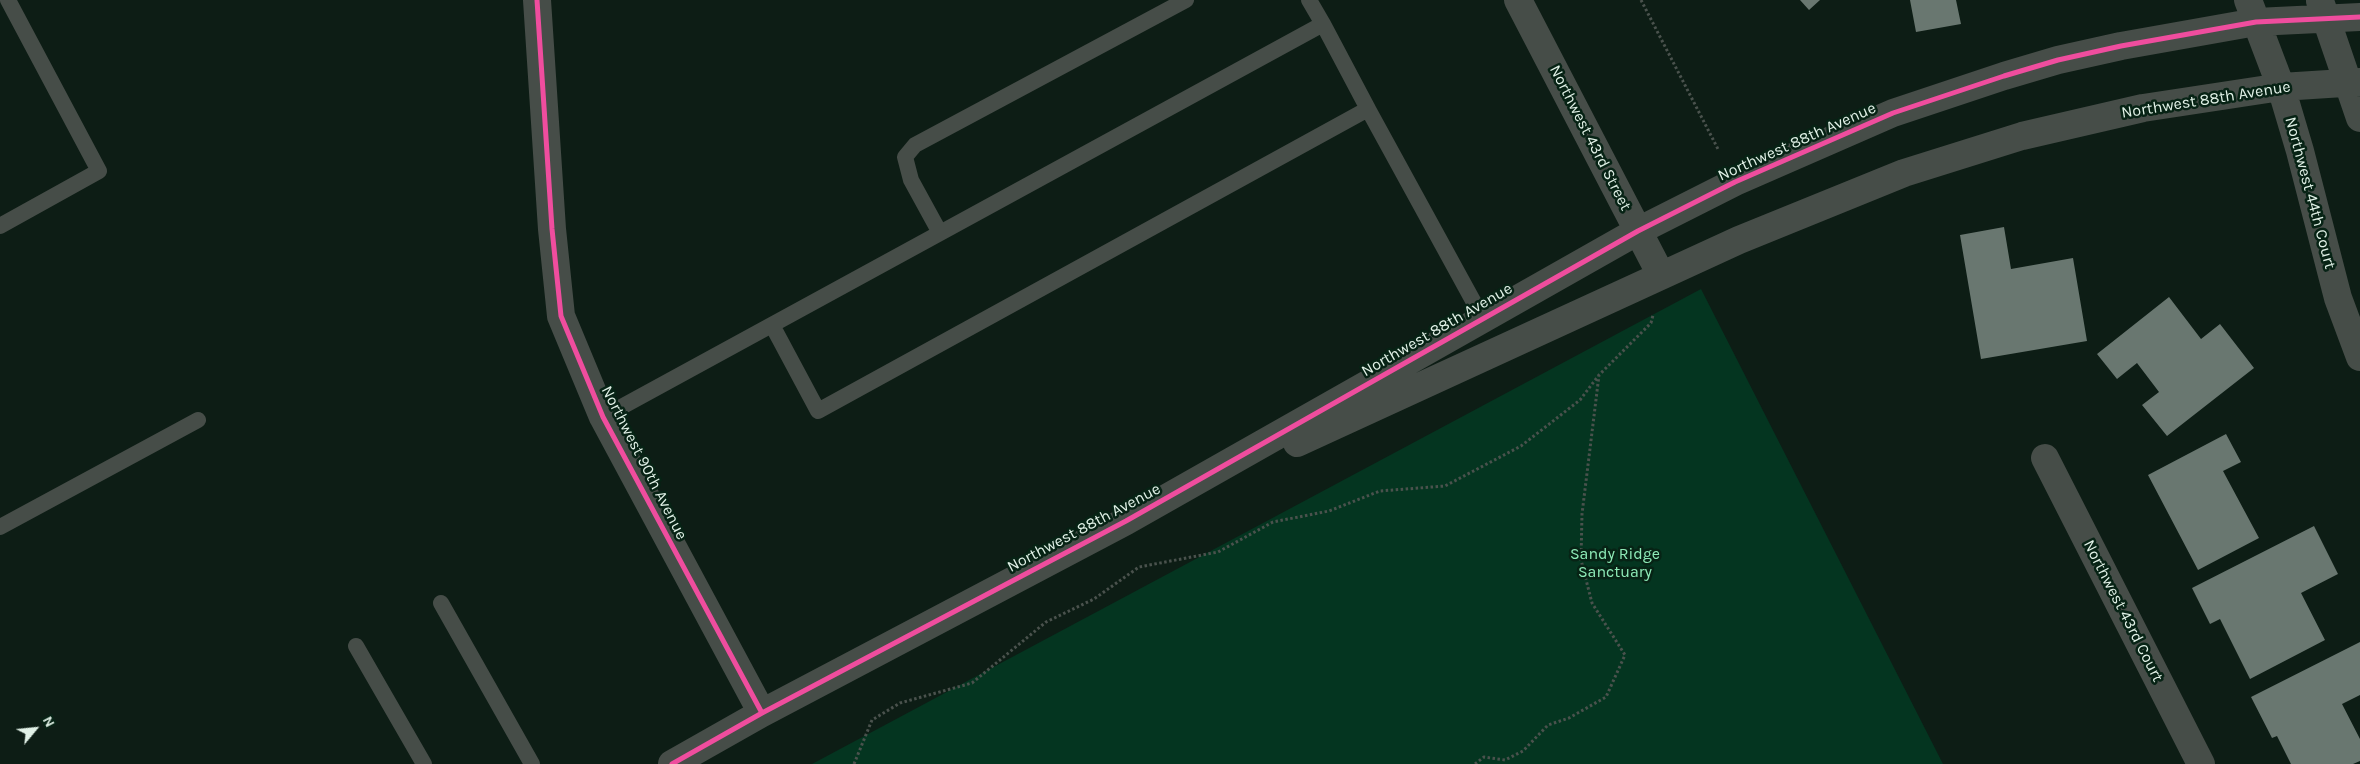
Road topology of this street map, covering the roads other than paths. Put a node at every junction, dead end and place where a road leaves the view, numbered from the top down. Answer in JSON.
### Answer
{"nodes":[{"id":1,"x":8,"y":0,"type":"edge"},
{"id":2,"x":537,"y":0,"type":"edge"},
{"id":3,"x":1186,"y":0,"type":"edge"},
{"id":4,"x":1309,"y":0,"type":"edge"},
{"id":5,"x":1518,"y":0,"type":"edge"},
{"id":6,"x":2323,"y":9,"type":"edge"},
{"id":7,"x":2252,"y":11,"type":"edge"},
{"id":8,"x":2360,"y":17,"type":"edge"},
{"id":9,"x":1323,"y":24,"type":"junction"},
{"id":10,"x":2355,"y":82,"type":"edge"},
{"id":11,"x":2281,"y":87,"type":"junction"},
{"id":12,"x":1368,"y":110,"type":"junction"},
{"id":13,"x":2360,"y":118,"type":"edge"},
{"id":14,"x":0,"y":226,"type":"edge"},
{"id":15,"x":1638,"y":231,"type":"junction"},
{"id":16,"x":940,"y":233,"type":"junction"},
{"id":17,"x":1661,"y":275,"type":"junction"},
{"id":18,"x":1484,"y":319,"type":"junction"},
{"id":19,"x":772,"y":325,"type":"junction"},
{"id":20,"x":2360,"y":357,"type":"edge"},
{"id":21,"x":603,"y":418,"type":"junction"},
{"id":22,"x":198,"y":420,"type":"dead end"},
{"id":23,"x":2045,"y":458,"type":"dead end"},
{"id":24,"x":1126,"y":521,"type":"junction"},
{"id":25,"x":0,"y":527,"type":"edge"},
{"id":26,"x":441,"y":603,"type":"dead end"},
{"id":27,"x":356,"y":646,"type":"dead end"},
{"id":28,"x":762,"y":713,"type":"junction"},
{"id":29,"x":424,"y":764,"type":"edge"},
{"id":30,"x":532,"y":764,"type":"edge"},
{"id":31,"x":672,"y":764,"type":"edge"},
{"id":32,"x":2202,"y":764,"type":"edge"}],
"edges":[{"from":1,"to":14,"type":"lane"},
{"from":2,"to":21,"type":"street","name":"Northwest 90th Avenue"},
{"from":3,"to":16,"type":"lane"},
{"from":4,"to":9,"type":"lane"},
{"from":5,"to":15,"type":"street","name":"Northwest 43rd Street"},
{"from":6,"to":7,"type":"street","name":"Northwest 88th Avenue"},
{"from":6,"to":8,"type":"street","name":"Northwest 88th Avenue"},
{"from":6,"to":10,"type":"street"},
{"from":7,"to":11,"type":"street","name":"Northwest 44th Court"},
{"from":7,"to":15,"type":"street","name":"Northwest 88th Avenue"},
{"from":9,"to":12,"type":"lane"},
{"from":9,"to":16,"type":"lane"},
{"from":10,"to":11,"type":"street","name":"Northwest 88th Avenue"},
{"from":10,"to":13,"type":"street"},
{"from":11,"to":17,"type":"street","name":"Northwest 88th Avenue"},
{"from":11,"to":20,"type":"street","name":"Northwest 44th Court"},
{"from":12,"to":18,"type":"lane"},
{"from":12,"to":19,"type":"lane"},
{"from":15,"to":17,"type":"street","name":"Northwest 43rd Street"},
{"from":15,"to":18,"type":"street","name":"Northwest 88th Avenue"},
{"from":16,"to":19,"type":"lane"},
{"from":17,"to":24,"type":"street","name":"Northwest 88th Avenue"},
{"from":18,"to":24,"type":"street","name":"Northwest 88th Avenue"},
{"from":19,"to":21,"type":"lane"},
{"from":21,"to":28,"type":"street","name":"Northwest 90th Avenue"},
{"from":22,"to":25,"type":"lane"},
{"from":23,"to":32,"type":"street","name":"Northwest 43rd Court"},
{"from":24,"to":28,"type":"street","name":"Northwest 88th Avenue"},
{"from":26,"to":30,"type":"lane"},
{"from":27,"to":29,"type":"lane"},
{"from":28,"to":31,"type":"street","name":"Northwest 88th Avenue"}]}
